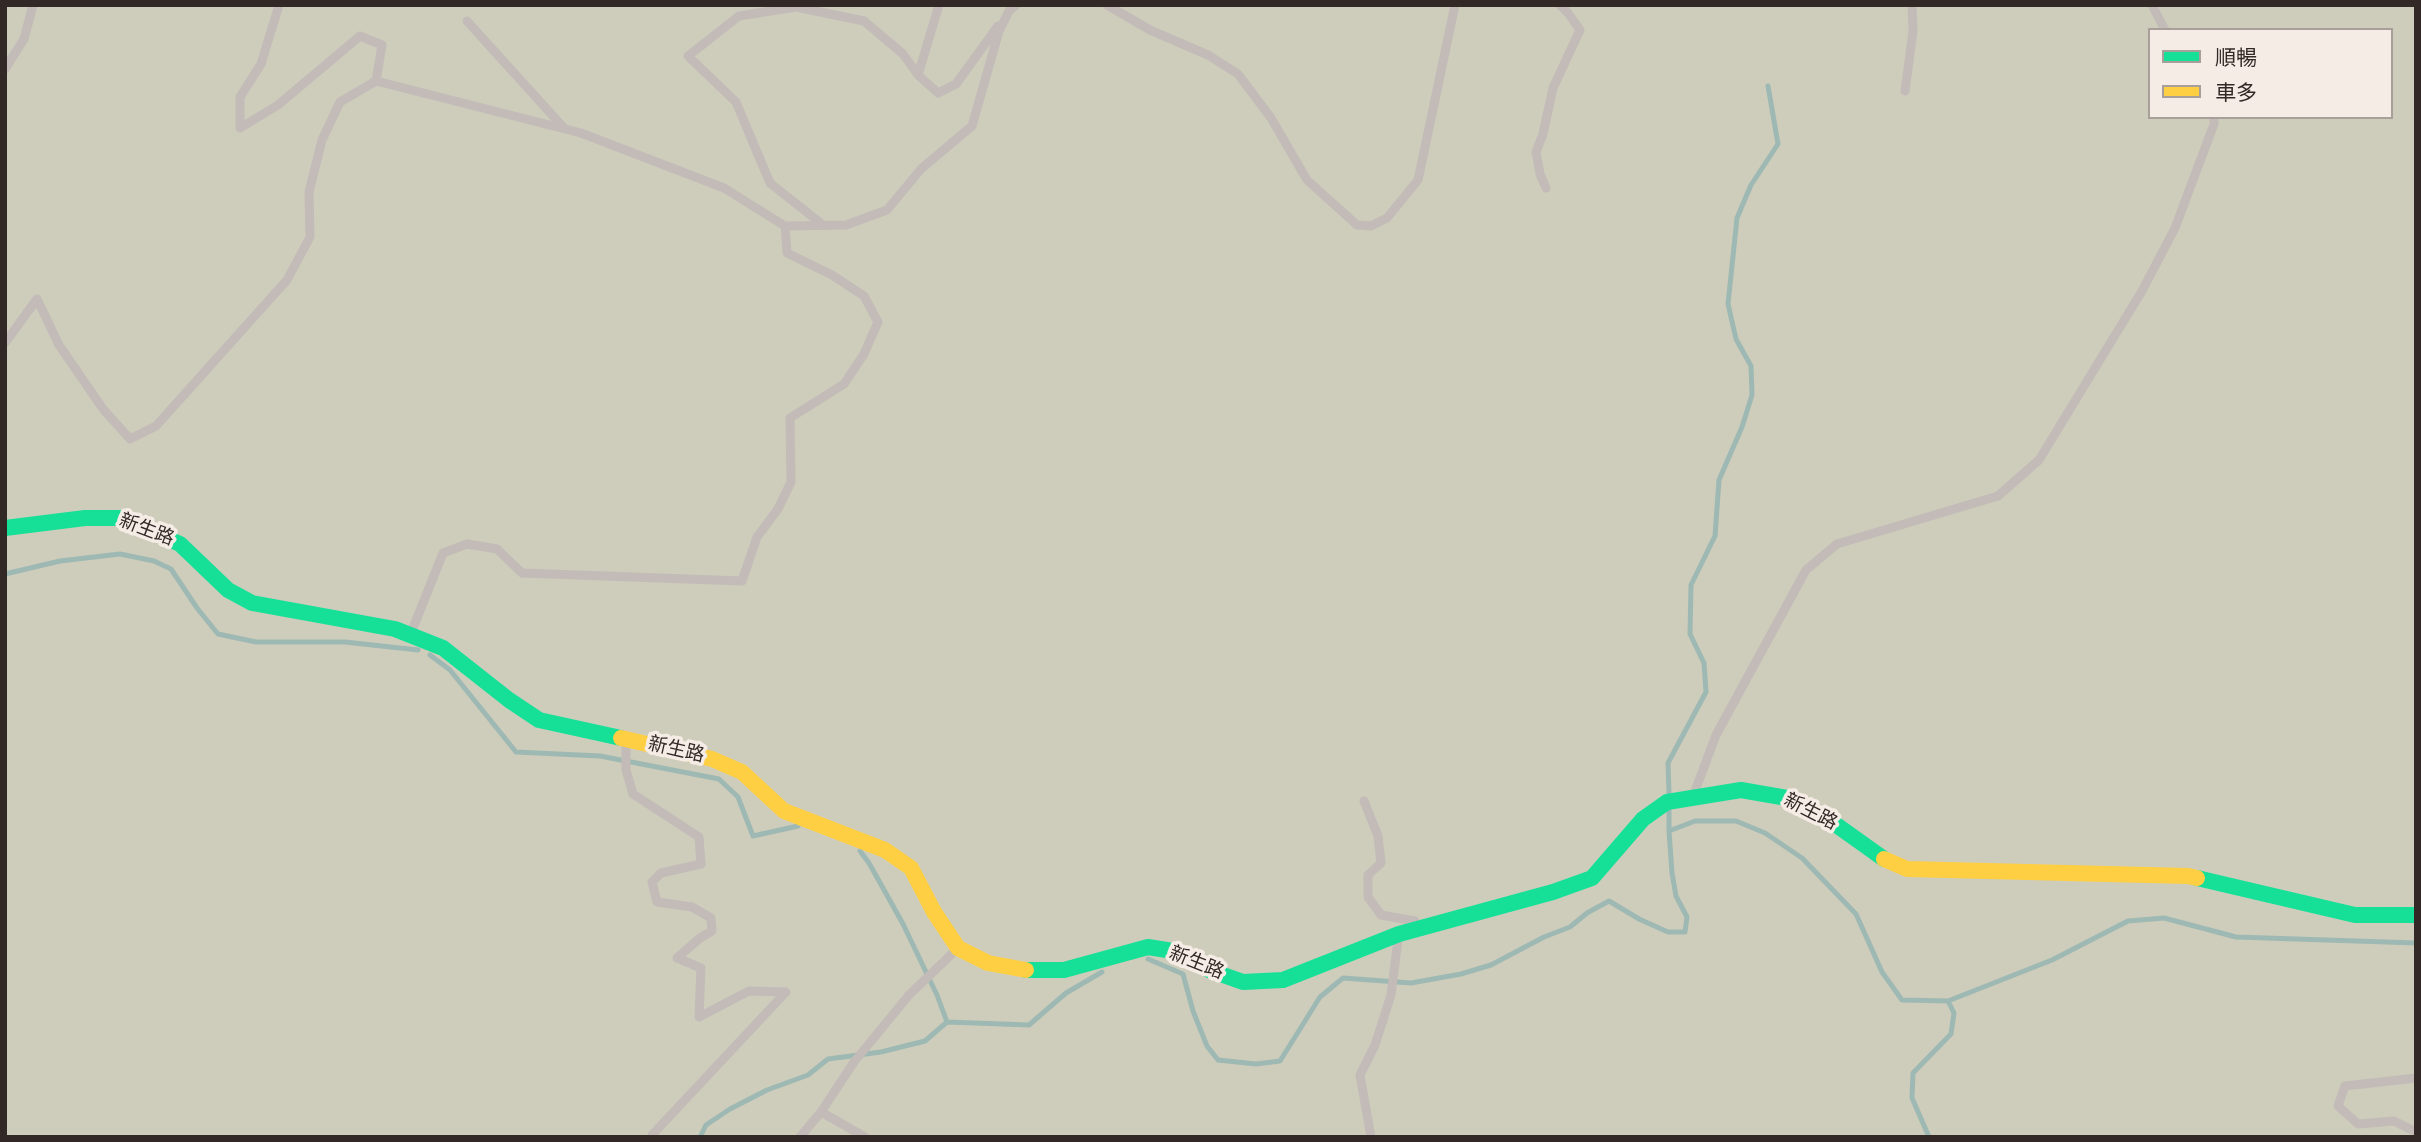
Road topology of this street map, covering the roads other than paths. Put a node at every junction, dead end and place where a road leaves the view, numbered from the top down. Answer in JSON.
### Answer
{"nodes":[{"id":1,"x":33,"y":5,"type":"edge"},
{"id":2,"x":279,"y":5,"type":"edge"},
{"id":3,"x":939,"y":5,"type":"edge"},
{"id":4,"x":1107,"y":5,"type":"edge"},
{"id":5,"x":1455,"y":5,"type":"edge"},
{"id":6,"x":1560,"y":5,"type":"edge"},
{"id":7,"x":1912,"y":5,"type":"edge"},
{"id":8,"x":2152,"y":5,"type":"edge"},
{"id":9,"x":1013,"y":8,"type":"edge"},
{"id":10,"x":467,"y":21,"type":"dead end"},
{"id":11,"x":2164,"y":28,"type":"edge"},
{"id":12,"x":5,"y":69,"type":"edge"},
{"id":13,"x":918,"y":75,"type":"junction"},
{"id":14,"x":376,"y":81,"type":"junction"},
{"id":15,"x":1905,"y":92,"type":"dead end"},
{"id":16,"x":2214,"y":119,"type":"edge"},
{"id":17,"x":564,"y":128,"type":"junction"},
{"id":18,"x":1546,"y":188,"type":"dead end"},
{"id":19,"x":823,"y":225,"type":"junction"},
{"id":20,"x":785,"y":226,"type":"junction"},
{"id":21,"x":5,"y":343,"type":"edge"},
{"id":22,"x":5,"y":528,"type":"edge"},
{"id":23,"x":410,"y":635,"type":"junction"},
{"id":24,"x":626,"y":744,"type":"junction"},
{"id":25,"x":1681,"y":799,"type":"junction"},
{"id":26,"x":1364,"y":801,"type":"dead end"},
{"id":27,"x":2416,"y":915,"type":"edge"},
{"id":28,"x":1433,"y":925,"type":"junction"},
{"id":29,"x":1399,"y":934,"type":"junction"},
{"id":30,"x":958,"y":948,"type":"junction"},
{"id":31,"x":2416,"y":1078,"type":"edge"},
{"id":32,"x":821,"y":1112,"type":"junction"},
{"id":33,"x":2416,"y":1132,"type":"edge"},
{"id":34,"x":652,"y":1135,"type":"edge"},
{"id":35,"x":800,"y":1137,"type":"edge"},
{"id":36,"x":866,"y":1137,"type":"edge"},
{"id":37,"x":1371,"y":1137,"type":"edge"}],
"edges":[{"from":1,"to":12,"type":"lane"},
{"from":2,"to":14,"type":"lane"},
{"from":3,"to":13,"type":"lane"},
{"from":4,"to":5,"type":"lane"},
{"from":6,"to":18,"type":"lane"},
{"from":7,"to":15,"type":"lane"},
{"from":8,"to":11,"type":"lane"},
{"from":9,"to":13,"type":"lane"},
{"from":9,"to":19,"type":"lane"},
{"from":10,"to":17,"type":"lane"},
{"from":13,"to":19,"type":"lane"},
{"from":14,"to":17,"type":"lane"},
{"from":14,"to":21,"type":"lane"},
{"from":16,"to":25,"type":"lane"},
{"from":17,"to":20,"type":"lane"},
{"from":19,"to":20,"type":"lane"},
{"from":20,"to":23,"type":"lane"},
{"from":22,"to":23,"type":"street","name":"新生路"},
{"from":23,"to":24,"type":"street","name":"新生路"},
{"from":24,"to":30,"type":"street","name":"新生路"},
{"from":24,"to":34,"type":"lane"},
{"from":25,"to":27,"type":"street","name":"新生路"},
{"from":25,"to":28,"type":"street","name":"新生路"},
{"from":26,"to":28,"type":"lane"},
{"from":28,"to":29,"type":"street","name":"新生路"},
{"from":29,"to":30,"type":"street","name":"新生路"},
{"from":29,"to":37,"type":"lane"},
{"from":30,"to":32,"type":"lane"},
{"from":31,"to":33,"type":"lane"},
{"from":32,"to":35,"type":"lane"},
{"from":32,"to":36,"type":"lane"}]}
